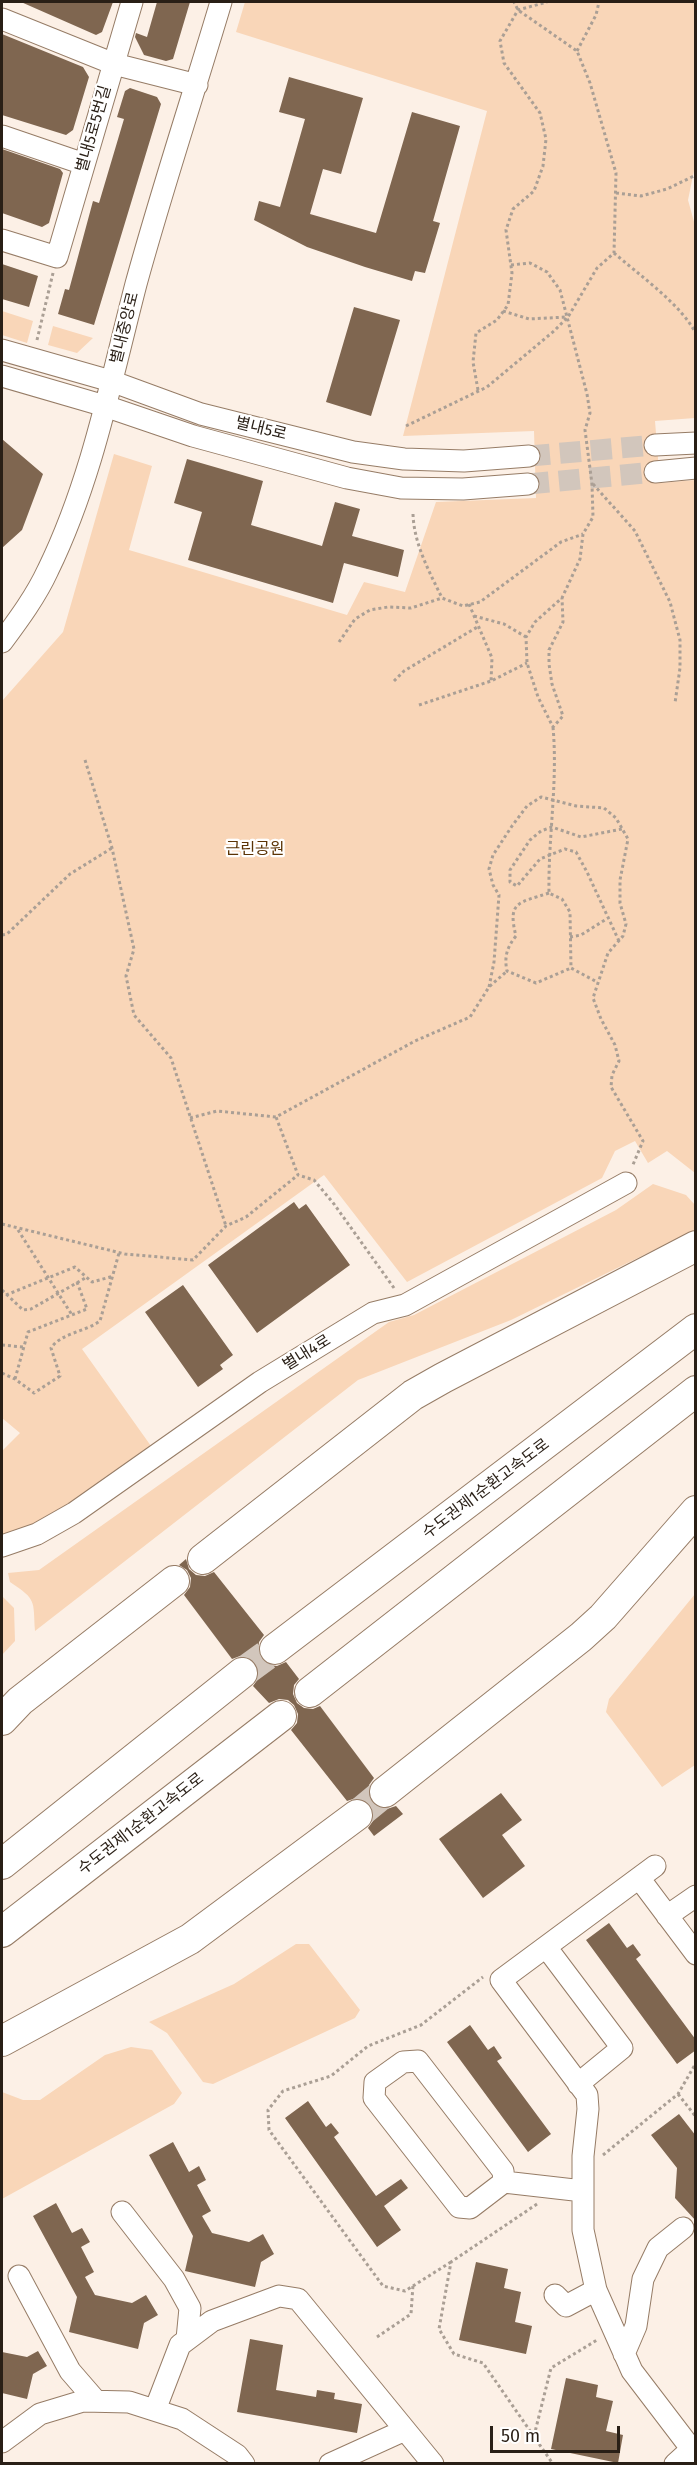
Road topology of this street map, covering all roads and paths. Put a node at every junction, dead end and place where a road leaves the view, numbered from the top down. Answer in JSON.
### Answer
{"nodes":[{"id":1,"x":132,"y":2,"type":"edge"},
{"id":2,"x":221,"y":2,"type":"edge"},
{"id":3,"x":514,"y":2,"type":"edge"},
{"id":4,"x":547,"y":2,"type":"edge"},
{"id":5,"x":599,"y":2,"type":"edge"},
{"id":6,"x":518,"y":10,"type":"junction"},
{"id":7,"x":2,"y":19,"type":"edge"},
{"id":8,"x":577,"y":51,"type":"junction"},
{"id":9,"x":114,"y":64,"type":"junction"},
{"id":10,"x":196,"y":85,"type":"junction"},
{"id":11,"x":2,"y":136,"type":"edge"},
{"id":12,"x":84,"y":164,"type":"junction"},
{"id":13,"x":696,"y":175,"type":"edge"},
{"id":14,"x":616,"y":193,"type":"junction"},
{"id":15,"x":2,"y":240,"type":"edge"},
{"id":16,"x":614,"y":253,"type":"junction"},
{"id":17,"x":57,"y":257,"type":"junction"},
{"id":18,"x":511,"y":265,"type":"junction"},
{"id":19,"x":503,"y":311,"type":"junction"},
{"id":20,"x":568,"y":317,"type":"junction"},
{"id":21,"x":696,"y":334,"type":"edge"},
{"id":22,"x":2,"y":350,"type":"edge"},
{"id":23,"x":33,"y":359,"type":"junction"},
{"id":24,"x":2,"y":376,"type":"edge"},
{"id":25,"x":111,"y":381,"type":"junction"},
{"id":26,"x":478,"y":391,"type":"junction"},
{"id":27,"x":105,"y":406,"type":"junction"},
{"id":28,"x":406,"y":426,"type":"dead end"},
{"id":29,"x":696,"y":443,"type":"edge"},
{"id":30,"x":655,"y":445,"type":"tunnel mouth"},
{"id":31,"x":528,"y":456,"type":"tunnel mouth"},
{"id":32,"x":696,"y":468,"type":"edge"},
{"id":33,"x":655,"y":472,"type":"tunnel mouth"},
{"id":34,"x":528,"y":484,"type":"tunnel mouth"},
{"id":35,"x":592,"y":484,"type":"junction"},
{"id":36,"x":413,"y":514,"type":"dead end"},
{"id":37,"x":583,"y":534,"type":"junction"},
{"id":38,"x":442,"y":598,"type":"junction"},
{"id":39,"x":562,"y":598,"type":"junction"},
{"id":40,"x":469,"y":604,"type":"junction"},
{"id":41,"x":474,"y":616,"type":"junction"},
{"id":42,"x":479,"y":626,"type":"junction"},
{"id":43,"x":526,"y":637,"type":"junction"},
{"id":44,"x":2,"y":642,"type":"edge"},
{"id":45,"x":339,"y":642,"type":"dead end"},
{"id":46,"x":527,"y":663,"type":"junction"},
{"id":47,"x":394,"y":681,"type":"dead end"},
{"id":48,"x":491,"y":681,"type":"junction"},
{"id":49,"x":675,"y":702,"type":"dead end"},
{"id":50,"x":419,"y":705,"type":"dead end"},
{"id":51,"x":553,"y":728,"type":"junction"},
{"id":52,"x":85,"y":760,"type":"dead end"},
{"id":53,"x":555,"y":800,"type":"junction"},
{"id":54,"x":552,"y":827,"type":"junction"},
{"id":55,"x":622,"y":829,"type":"junction"},
{"id":56,"x":112,"y":848,"type":"junction"},
{"id":57,"x":548,"y":855,"type":"junction"},
{"id":58,"x":549,"y":893,"type":"junction"},
{"id":59,"x":608,"y":918,"type":"junction"},
{"id":60,"x":2,"y":935,"type":"edge"},
{"id":61,"x":570,"y":936,"type":"junction"},
{"id":62,"x":618,"y":941,"type":"junction"},
{"id":63,"x":571,"y":968,"type":"junction"},
{"id":64,"x":507,"y":971,"type":"junction"},
{"id":65,"x":597,"y":982,"type":"junction"},
{"id":66,"x":489,"y":987,"type":"junction"},
{"id":67,"x":276,"y":1117,"type":"junction"},
{"id":68,"x":190,"y":1118,"type":"junction"},
{"id":69,"x":298,"y":1175,"type":"junction"},
{"id":70,"x":626,"y":1183,"type":"joint"},
{"id":71,"x":2,"y":1224,"type":"edge"},
{"id":72,"x":226,"y":1226,"type":"junction"},
{"id":73,"x":17,"y":1228,"type":"junction"},
{"id":74,"x":696,"y":1246,"type":"edge"},
{"id":75,"x":119,"y":1253,"type":"junction"},
{"id":76,"x":114,"y":1276,"type":"junction"},
{"id":77,"x":48,"y":1277,"type":"junction"},
{"id":78,"x":87,"y":1277,"type":"junction"},
{"id":79,"x":77,"y":1282,"type":"junction"},
{"id":80,"x":2,"y":1290,"type":"edge"},
{"id":81,"x":58,"y":1293,"type":"junction"},
{"id":82,"x":6,"y":1295,"type":"junction"},
{"id":83,"x":405,"y":1305,"type":"junction"},
{"id":84,"x":72,"y":1315,"type":"junction"},
{"id":85,"x":696,"y":1329,"type":"edge"},
{"id":86,"x":2,"y":1345,"type":"edge"},
{"id":87,"x":23,"y":1347,"type":"junction"},
{"id":88,"x":2,"y":1373,"type":"edge"},
{"id":89,"x":15,"y":1378,"type":"junction"},
{"id":90,"x":696,"y":1391,"type":"edge"},
{"id":91,"x":696,"y":1511,"type":"edge"},
{"id":92,"x":2,"y":1546,"type":"edge"},
{"id":93,"x":203,"y":1558,"type":"dead end"},
{"id":94,"x":174,"y":1581,"type":"dead end"},
{"id":95,"x":275,"y":1649,"type":"tunnel mouth"},
{"id":96,"x":242,"y":1673,"type":"tunnel mouth"},
{"id":97,"x":310,"y":1692,"type":"dead end"},
{"id":98,"x":281,"y":1716,"type":"dead end"},
{"id":99,"x":2,"y":1720,"type":"edge"},
{"id":100,"x":385,"y":1792,"type":"tunnel mouth"},
{"id":101,"x":357,"y":1815,"type":"tunnel mouth"},
{"id":102,"x":2,"y":1864,"type":"edge"},
{"id":103,"x":696,"y":1896,"type":"edge"},
{"id":104,"x":667,"y":1916,"type":"junction"},
{"id":105,"x":2,"y":1932,"type":"edge"},
{"id":106,"x":546,"y":1947,"type":"junction"},
{"id":107,"x":696,"y":1954,"type":"edge"},
{"id":108,"x":2,"y":2042,"type":"edge"},
{"id":109,"x":696,"y":2063,"type":"edge"},
{"id":110,"x":578,"y":2084,"type":"junction"},
{"id":111,"x":678,"y":2094,"type":"junction"},
{"id":112,"x":696,"y":2117,"type":"edge"},
{"id":113,"x":583,"y":2181,"type":"junction"},
{"id":114,"x":504,"y":2182,"type":"junction"},
{"id":115,"x":561,"y":2188,"type":"junction"},
{"id":116,"x":122,"y":2212,"type":"dead end"},
{"id":117,"x":684,"y":2228,"type":"dead end"},
{"id":118,"x":19,"y":2276,"type":"dead end"},
{"id":119,"x":413,"y":2285,"type":"dead end"},
{"id":120,"x":596,"y":2290,"type":"junction"},
{"id":121,"x":555,"y":2295,"type":"dead end"},
{"id":122,"x":613,"y":2331,"type":"junction"},
{"id":123,"x":377,"y":2337,"type":"dead end"},
{"id":124,"x":188,"y":2339,"type":"junction"},
{"id":125,"x":624,"y":2354,"type":"junction"},
{"id":126,"x":96,"y":2401,"type":"junction"},
{"id":127,"x":155,"y":2410,"type":"junction"},
{"id":128,"x":405,"y":2430,"type":"junction"},
{"id":129,"x":534,"y":2436,"type":"junction"},
{"id":130,"x":2,"y":2442,"type":"edge"},
{"id":131,"x":694,"y":2450,"type":"edge"},
{"id":132,"x":244,"y":2463,"type":"edge"},
{"id":133,"x":330,"y":2463,"type":"edge"},
{"id":134,"x":433,"y":2463,"type":"edge"},
{"id":135,"x":553,"y":2463,"type":"edge"},
{"id":136,"x":675,"y":2463,"type":"edge"}],
"edges":[{"from":1,"to":9,"type":"street","name":"별내5로5번길"},
{"from":2,"to":10,"type":"street","name":"별내중앙로"},
{"from":3,"to":6,"type":"path"},
{"from":4,"to":6,"type":"path"},
{"from":5,"to":8,"type":"path"},
{"from":6,"to":8,"type":"path"},
{"from":6,"to":18,"type":"path"},
{"from":7,"to":9,"type":"street"},
{"from":8,"to":14,"type":"path"},
{"from":9,"to":10,"type":"street"},
{"from":9,"to":12,"type":"street","name":"별내5로5번길"},
{"from":10,"to":25,"type":"street","name":"별내중앙로"},
{"from":11,"to":12,"type":"street"},
{"from":12,"to":17,"type":"street","name":"별내5로5번길"},
{"from":13,"to":14,"type":"path"},
{"from":14,"to":16,"type":"path"},
{"from":15,"to":17,"type":"street"},
{"from":16,"to":20,"type":"path"},
{"from":16,"to":21,"type":"path"},
{"from":17,"to":23,"type":"path"},
{"from":18,"to":19,"type":"path"},
{"from":18,"to":20,"type":"path"},
{"from":19,"to":20,"type":"path"},
{"from":19,"to":26,"type":"path"},
{"from":20,"to":26,"type":"path"},
{"from":20,"to":35,"type":"path"},
{"from":22,"to":23,"type":"street","name":"별내5로"},
{"from":23,"to":25,"type":"street","name":"별내5로"},
{"from":24,"to":27,"type":"street","name":"별내5로"},
{"from":25,"to":27,"type":"street","name":"별내중앙로"},
{"from":25,"to":31,"type":"street","name":"별내5로"},
{"from":26,"to":28,"type":"path"},
{"from":27,"to":34,"type":"street","name":"별내5로"},
{"from":27,"to":44,"type":"street","name":"별내중앙로"},
{"from":29,"to":30,"type":"street"},
{"from":32,"to":33,"type":"street"},
{"from":35,"to":37,"type":"path"},
{"from":35,"to":49,"type":"path"},
{"from":36,"to":38,"type":"path"},
{"from":37,"to":39,"type":"path"},
{"from":37,"to":40,"type":"path"},
{"from":38,"to":40,"type":"path"},
{"from":38,"to":45,"type":"path"},
{"from":39,"to":43,"type":"path"},
{"from":39,"to":51,"type":"path"},
{"from":40,"to":41,"type":"path"},
{"from":41,"to":42,"type":"path"},
{"from":41,"to":43,"type":"path"},
{"from":42,"to":47,"type":"path"},
{"from":42,"to":48,"type":"path"},
{"from":43,"to":46,"type":"path"},
{"from":46,"to":48,"type":"path"},
{"from":46,"to":51,"type":"path"},
{"from":48,"to":50,"type":"path"},
{"from":51,"to":53,"type":"path"},
{"from":52,"to":56,"type":"path"},
{"from":53,"to":54,"type":"path"},
{"from":53,"to":55,"type":"path"},
{"from":53,"to":66,"type":"path"},
{"from":54,"to":55,"type":"path"},
{"from":54,"to":57,"type":"path"},
{"from":54,"to":57,"type":"path"},
{"from":55,"to":62,"type":"path"},
{"from":56,"to":60,"type":"path"},
{"from":56,"to":68,"type":"path"},
{"from":57,"to":58,"type":"path"},
{"from":57,"to":59,"type":"path"},
{"from":58,"to":61,"type":"path"},
{"from":58,"to":64,"type":"path"},
{"from":59,"to":61,"type":"path"},
{"from":59,"to":62,"type":"path"},
{"from":61,"to":63,"type":"path"},
{"from":62,"to":65,"type":"path"},
{"from":63,"to":64,"type":"path"},
{"from":63,"to":65,"type":"path"},
{"from":64,"to":66,"type":"path"},
{"from":65,"to":70,"type":"path"},
{"from":66,"to":67,"type":"path"},
{"from":67,"to":68,"type":"path"},
{"from":67,"to":69,"type":"path"},
{"from":68,"to":72,"type":"path"},
{"from":69,"to":72,"type":"path"},
{"from":69,"to":83,"type":"path"},
{"from":70,"to":83,"type":"street","name":"별내4로"},
{"from":71,"to":73,"type":"path"},
{"from":72,"to":75,"type":"path"},
{"from":73,"to":75,"type":"path"},
{"from":73,"to":77,"type":"path"},
{"from":74,"to":93,"type":"highway"},
{"from":75,"to":76,"type":"path"},
{"from":76,"to":78,"type":"path"},
{"from":76,"to":89,"type":"path"},
{"from":77,"to":78,"type":"path"},
{"from":77,"to":81,"type":"path"},
{"from":77,"to":82,"type":"path"},
{"from":78,"to":79,"type":"path"},
{"from":79,"to":81,"type":"path"},
{"from":79,"to":84,"type":"path"},
{"from":80,"to":82,"type":"path"},
{"from":81,"to":82,"type":"path"},
{"from":81,"to":84,"type":"path"},
{"from":83,"to":92,"type":"street","name":"별내4로"},
{"from":84,"to":87,"type":"path"},
{"from":85,"to":95,"type":"highway","name":"수도권제1순환고속도로"},
{"from":86,"to":87,"type":"path"},
{"from":87,"to":89,"type":"path"},
{"from":88,"to":89,"type":"path"},
{"from":90,"to":97,"type":"highway"},
{"from":91,"to":100,"type":"highway"},
{"from":94,"to":99,"type":"highway"},
{"from":96,"to":102,"type":"highway"},
{"from":98,"to":105,"type":"highway","name":"수도권제1순환고속도로"},
{"from":101,"to":108,"type":"highway"},
{"from":103,"to":104,"type":"street"},
{"from":104,"to":106,"type":"street"},
{"from":104,"to":107,"type":"street"},
{"from":106,"to":110,"type":"street"},
{"from":106,"to":110,"type":"street"},
{"from":109,"to":111,"type":"path"},
{"from":110,"to":113,"type":"street"},
{"from":111,"to":112,"type":"path"},
{"from":111,"to":113,"type":"path"},
{"from":113,"to":115,"type":"street"},
{"from":113,"to":120,"type":"street"},
{"from":114,"to":114,"type":"street"},
{"from":114,"to":115,"type":"street"},
{"from":115,"to":129,"type":"path"},
{"from":116,"to":124,"type":"street"},
{"from":117,"to":125,"type":"street"},
{"from":118,"to":126,"type":"street"},
{"from":119,"to":123,"type":"path"},
{"from":120,"to":121,"type":"street"},
{"from":120,"to":122,"type":"street"},
{"from":122,"to":125,"type":"street"},
{"from":122,"to":129,"type":"path"},
{"from":124,"to":127,"type":"street"},
{"from":124,"to":128,"type":"street"},
{"from":125,"to":131,"type":"street"},
{"from":126,"to":127,"type":"street"},
{"from":126,"to":130,"type":"street"},
{"from":127,"to":132,"type":"street"},
{"from":128,"to":133,"type":"street"},
{"from":128,"to":134,"type":"street"},
{"from":129,"to":135,"type":"path"},
{"from":131,"to":136,"type":"street"}]}
